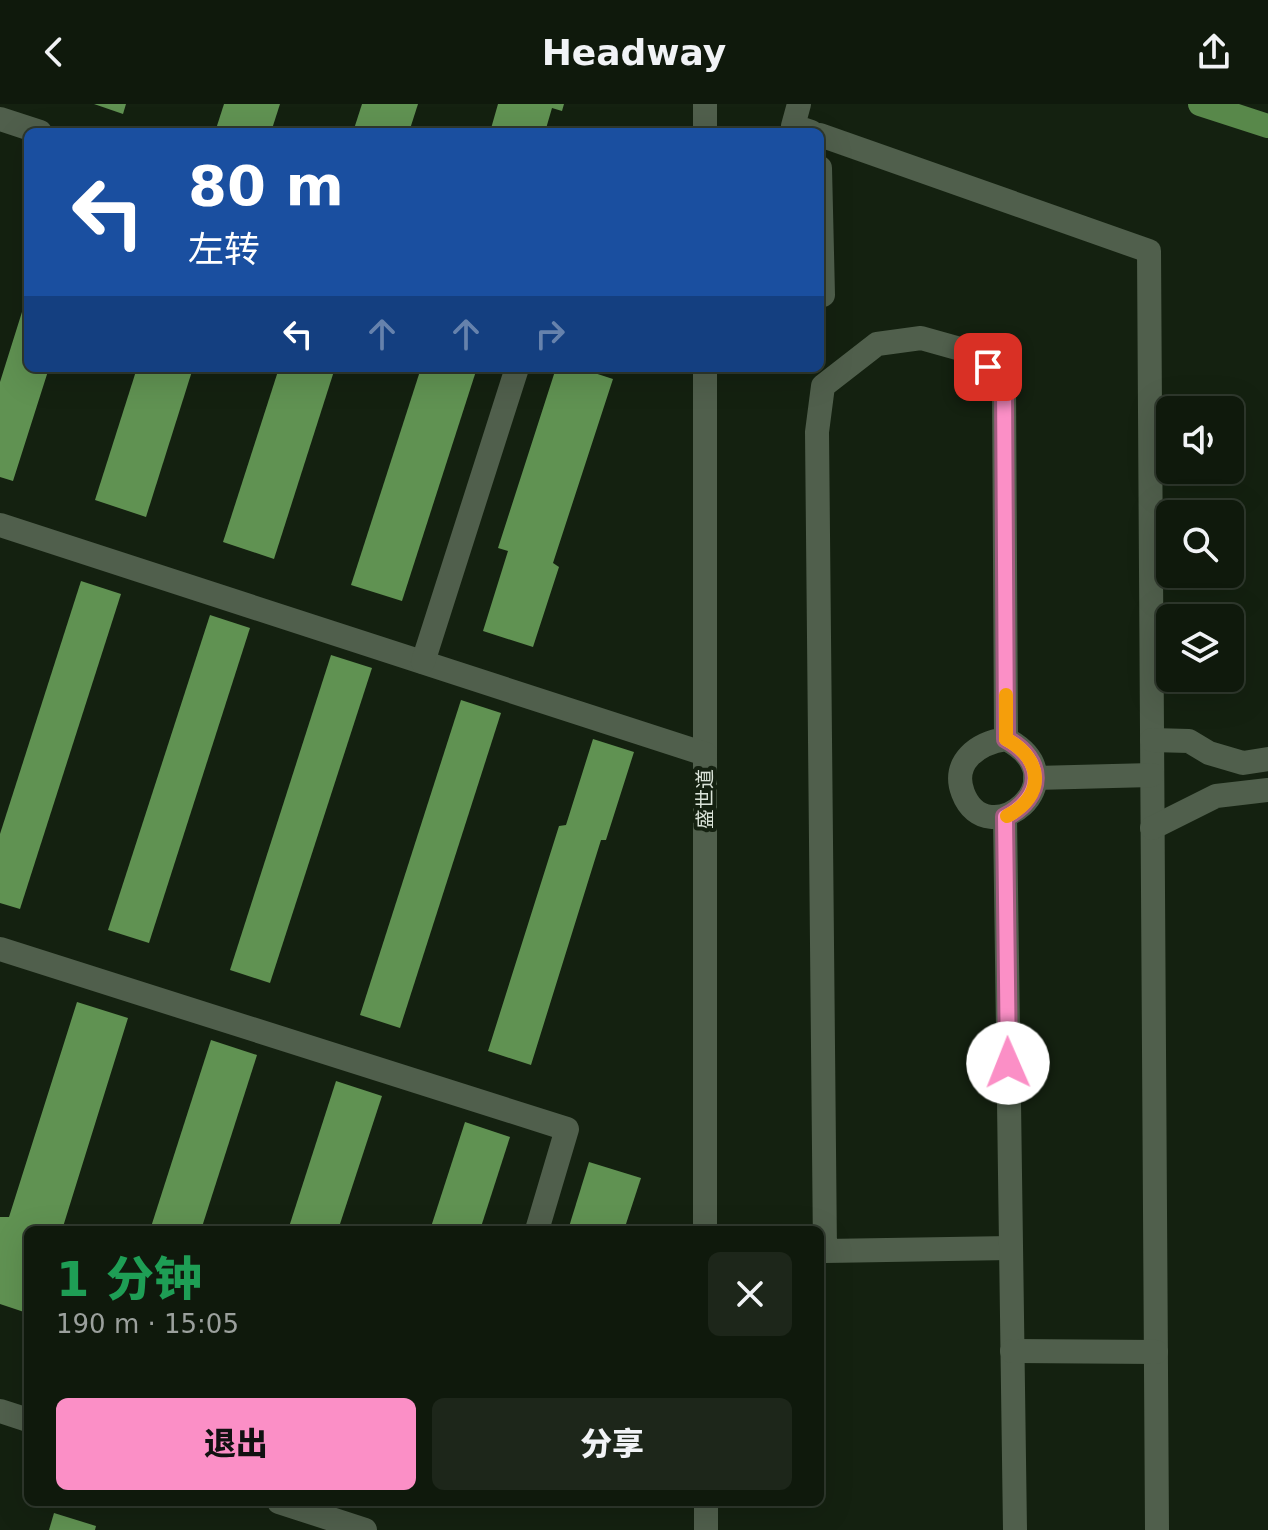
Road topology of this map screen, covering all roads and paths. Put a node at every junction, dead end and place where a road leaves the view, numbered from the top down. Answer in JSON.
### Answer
{"nodes":[{"id":1,"x":705,"y":104,"type":"edge"},
{"id":2,"x":799,"y":104,"type":"edge"},
{"id":3,"x":1200,"y":104,"type":"edge"},
{"id":4,"x":0,"y":119,"type":"edge"},
{"id":5,"x":1268,"y":126,"type":"edge"},
{"id":6,"x":28,"y":128,"type":"edge"},
{"id":7,"x":705,"y":128,"type":"edge"},
{"id":8,"x":799,"y":128,"type":"edge"},
{"id":9,"x":824,"y":136,"type":"edge"},
{"id":10,"x":516,"y":372,"type":"edge"},
{"id":11,"x":705,"y":372,"type":"edge"},
{"id":12,"x":0,"y":525,"type":"edge"},
{"id":13,"x":423,"y":662,"type":"junction"},
{"id":14,"x":1006,"y":739,"type":"junction"},
{"id":15,"x":1152,"y":740,"type":"junction"},
{"id":16,"x":705,"y":754,"type":"junction"},
{"id":17,"x":1268,"y":759,"type":"edge"},
{"id":18,"x":1152,"y":775,"type":"junction"},
{"id":19,"x":1035,"y":778,"type":"junction"},
{"id":20,"x":1268,"y":790,"type":"edge"},
{"id":21,"x":1005,"y":817,"type":"junction"},
{"id":22,"x":1152,"y":828,"type":"junction"},
{"id":23,"x":0,"y":949,"type":"edge"},
{"id":24,"x":538,"y":1226,"type":"edge"},
{"id":25,"x":705,"y":1226,"type":"edge"},
{"id":26,"x":1011,"y":1248,"type":"junction"},
{"id":27,"x":1012,"y":1351,"type":"junction"},
{"id":28,"x":1156,"y":1352,"type":"junction"},
{"id":29,"x":0,"y":1411,"type":"edge"},
{"id":30,"x":24,"y":1419,"type":"edge"},
{"id":31,"x":291,"y":1506,"type":"edge"},
{"id":32,"x":706,"y":1506,"type":"edge"},
{"id":33,"x":365,"y":1530,"type":"edge"},
{"id":34,"x":706,"y":1530,"type":"edge"},
{"id":35,"x":1015,"y":1530,"type":"edge"},
{"id":36,"x":1157,"y":1530,"type":"edge"}],
"edges":[{"from":1,"to":7,"type":"street"},
{"from":2,"to":8,"type":"street"},
{"from":3,"to":5,"type":"main road"},
{"from":4,"to":6,"type":"street"},
{"from":9,"to":15,"type":"street"},
{"from":10,"to":13,"type":"street"},
{"from":11,"to":16,"type":"street","name":"盛世道"},
{"from":12,"to":13,"type":"street"},
{"from":13,"to":16,"type":"street"},
{"from":14,"to":19,"type":"street"},
{"from":14,"to":21,"type":"street"},
{"from":14,"to":26,"type":"street"},
{"from":15,"to":17,"type":"street"},
{"from":15,"to":18,"type":"street"},
{"from":16,"to":25,"type":"street","name":"盛世道"},
{"from":18,"to":19,"type":"street"},
{"from":18,"to":22,"type":"street"},
{"from":19,"to":21,"type":"street"},
{"from":20,"to":22,"type":"street"},
{"from":21,"to":26,"type":"street"},
{"from":22,"to":28,"type":"street"},
{"from":23,"to":24,"type":"street"},
{"from":26,"to":27,"type":"street"},
{"from":27,"to":28,"type":"street"},
{"from":27,"to":35,"type":"street"},
{"from":28,"to":36,"type":"street"},
{"from":29,"to":30,"type":"street"},
{"from":31,"to":33,"type":"street"},
{"from":32,"to":34,"type":"street"}]}
